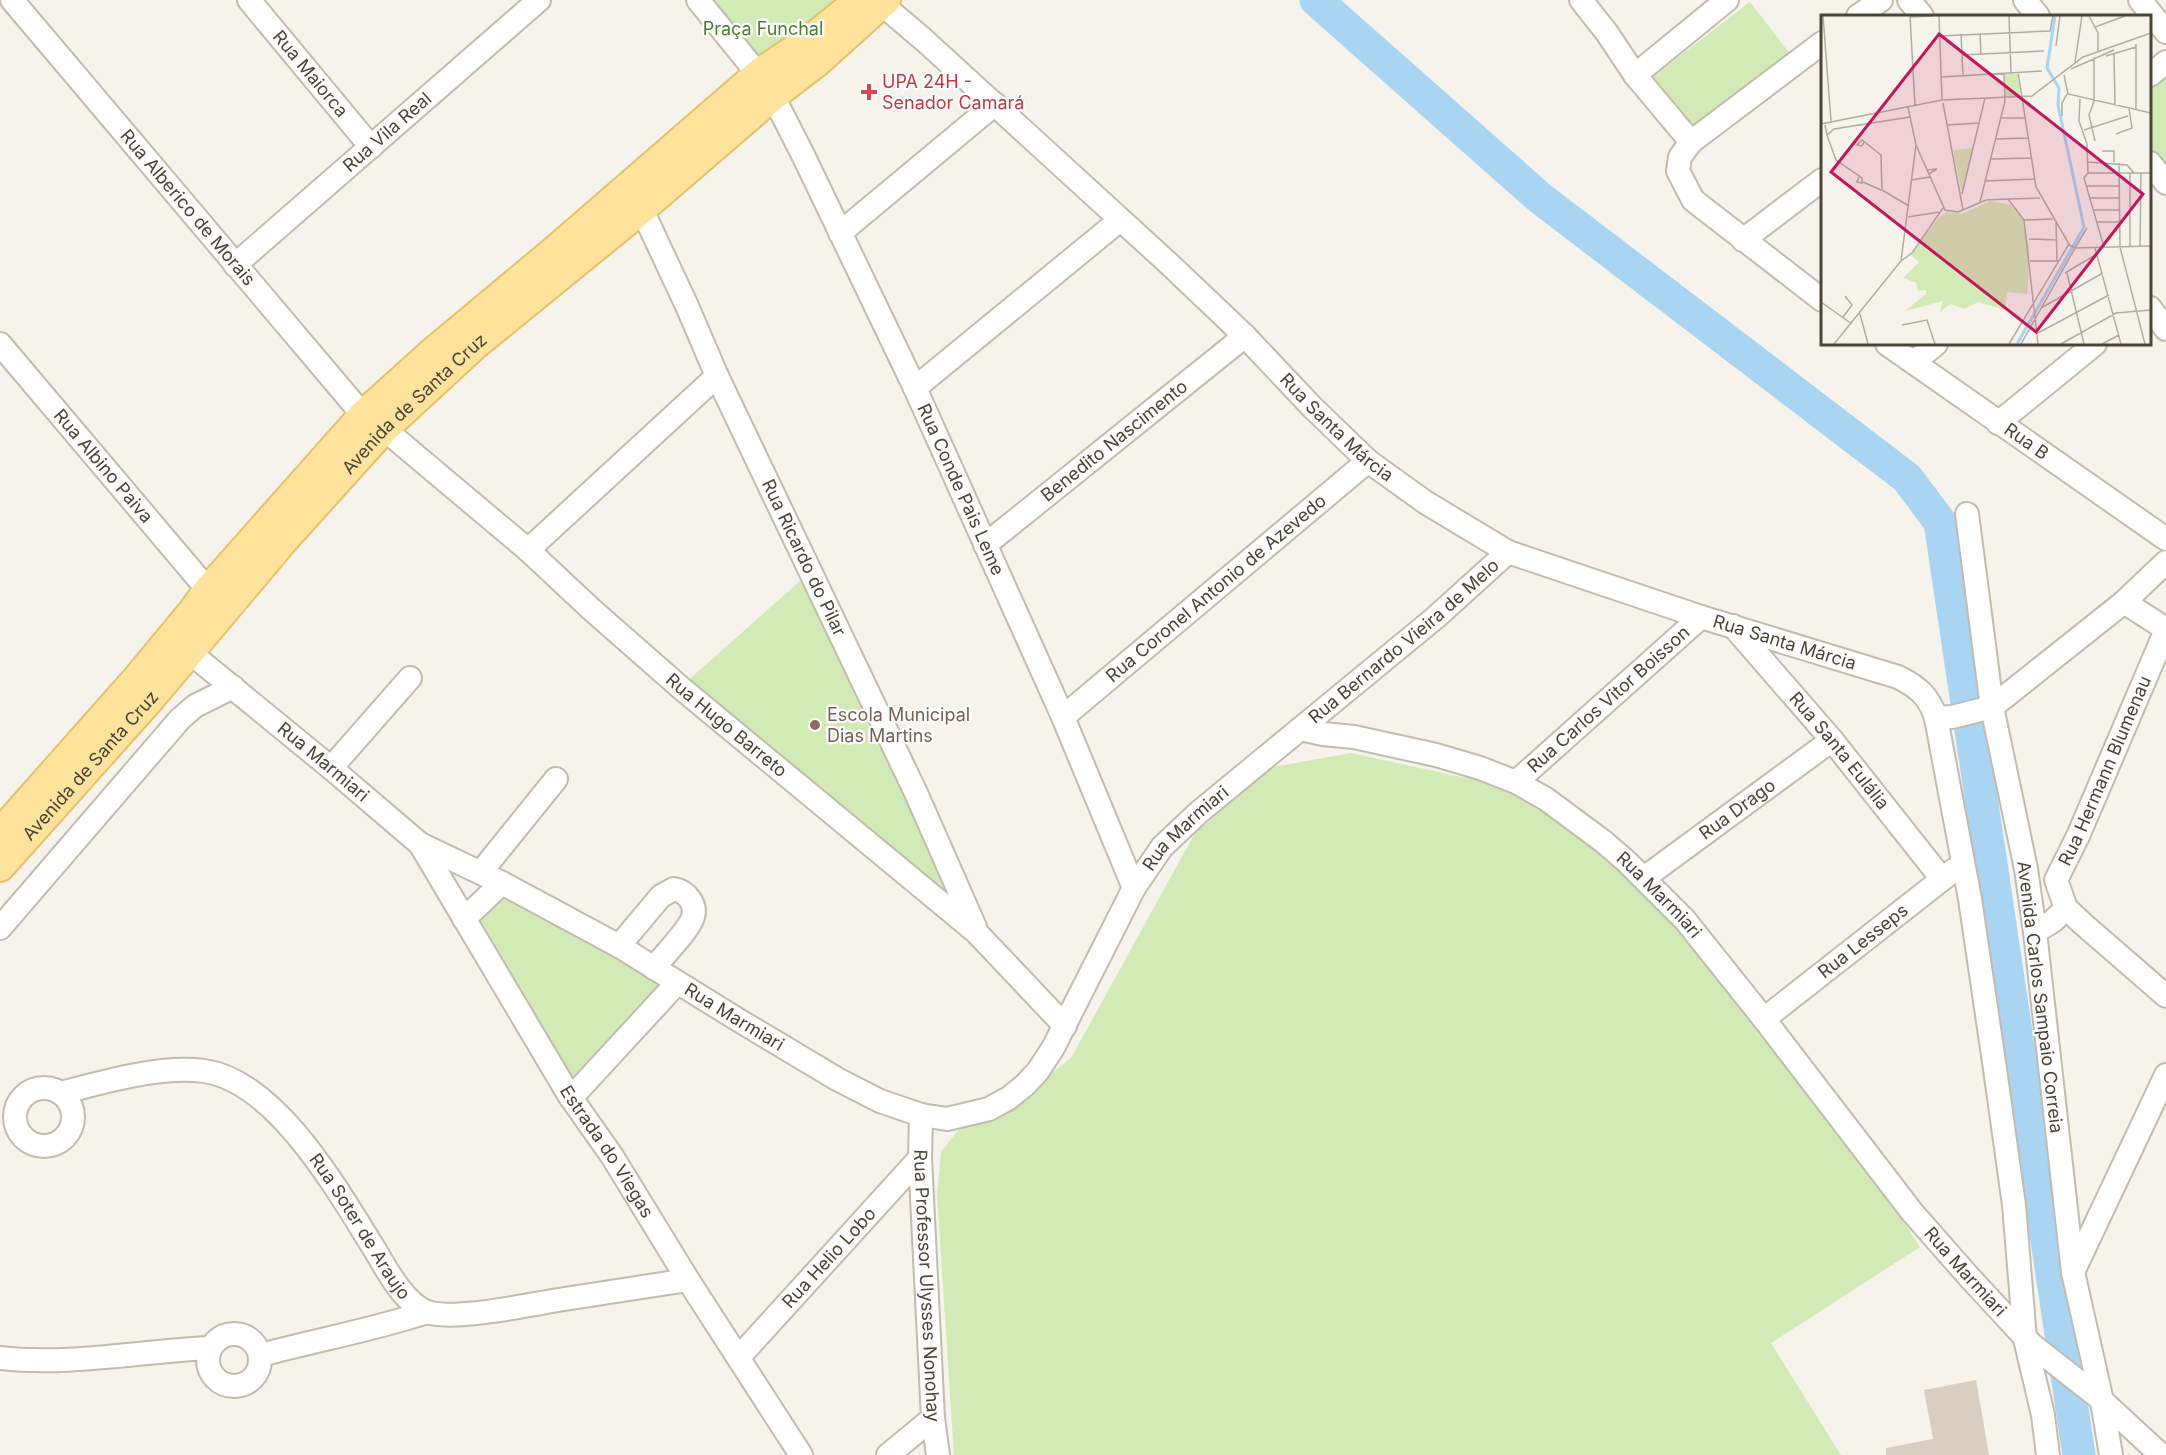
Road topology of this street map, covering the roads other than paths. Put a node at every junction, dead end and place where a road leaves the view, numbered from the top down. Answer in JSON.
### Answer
{"nodes":[{"id":1,"x":539,"y":0,"type":"edge"},
{"id":2,"x":698,"y":0,"type":"edge"},
{"id":3,"x":1581,"y":0,"type":"edge"},
{"id":4,"x":1727,"y":0,"type":"edge"},
{"id":5,"x":1881,"y":0,"type":"edge"},
{"id":6,"x":1909,"y":0,"type":"edge"},
{"id":7,"x":2025,"y":0,"type":"edge"},
{"id":8,"x":2140,"y":0,"type":"edge"},
{"id":9,"x":15,"y":1,"type":"edge"},
{"id":10,"x":876,"y":1,"type":"edge"},
{"id":11,"x":261,"y":4,"type":"edge"},
{"id":12,"x":1859,"y":15,"type":"edge"},
{"id":13,"x":1921,"y":15,"type":"edge"},
{"id":14,"x":2037,"y":15,"type":"edge"},
{"id":15,"x":2166,"y":32,"type":"edge"},
{"id":16,"x":1821,"y":44,"type":"edge"},
{"id":17,"x":2166,"y":62,"type":"edge"},
{"id":18,"x":2151,"y":74,"type":"edge"},
{"id":19,"x":1635,"y":75,"type":"junction"},
{"id":20,"x":766,"y":85,"type":"junction"},
{"id":21,"x":995,"y":104,"type":"junction"},
{"id":22,"x":1691,"y":142,"type":"junction"},
{"id":23,"x":371,"y":147,"type":"junction"},
{"id":24,"x":2151,"y":164,"type":"edge"},
{"id":25,"x":1821,"y":181,"type":"edge"},
{"id":26,"x":2166,"y":183,"type":"edge"},
{"id":27,"x":636,"y":196,"type":"junction"},
{"id":28,"x":1120,"y":220,"type":"junction"},
{"id":29,"x":840,"y":233,"type":"junction"},
{"id":30,"x":1743,"y":240,"type":"junction"},
{"id":31,"x":235,"y":265,"type":"junction"},
{"id":32,"x":1821,"y":299,"type":"edge"},
{"id":33,"x":2151,"y":309,"type":"edge"},
{"id":34,"x":2166,"y":329,"type":"edge"},
{"id":35,"x":1245,"y":336,"type":"junction"},
{"id":36,"x":0,"y":344,"type":"edge"},
{"id":37,"x":1888,"y":345,"type":"edge"},
{"id":38,"x":1935,"y":345,"type":"edge"},
{"id":39,"x":2094,"y":345,"type":"edge"},
{"id":40,"x":1914,"y":362,"type":"junction"},
{"id":41,"x":717,"y":376,"type":"junction"},
{"id":42,"x":915,"y":388,"type":"junction"},
{"id":43,"x":374,"y":422,"type":"junction"},
{"id":44,"x":1998,"y":423,"type":"junction"},
{"id":45,"x":1368,"y":461,"type":"junction"},
{"id":46,"x":1966,"y":514,"type":"dead end"},
{"id":47,"x":2166,"y":538,"type":"edge"},
{"id":48,"x":985,"y":545,"type":"junction"},
{"id":49,"x":528,"y":550,"type":"junction"},
{"id":50,"x":1508,"y":552,"type":"junction"},
{"id":51,"x":2166,"y":562,"type":"edge"},
{"id":52,"x":208,"y":590,"type":"junction"},
{"id":53,"x":2124,"y":602,"type":"junction"},
{"id":54,"x":1701,"y":617,"type":"junction"},
{"id":55,"x":1733,"y":626,"type":"junction"},
{"id":56,"x":2166,"y":629,"type":"edge"},
{"id":57,"x":180,"y":646,"type":"junction"},
{"id":58,"x":410,"y":678,"type":"dead end"},
{"id":59,"x":233,"y":687,"type":"junction"},
{"id":60,"x":1988,"y":708,"type":"junction"},
{"id":61,"x":1063,"y":717,"type":"junction"},
{"id":62,"x":1944,"y":717,"type":"junction"},
{"id":63,"x":1300,"y":729,"type":"junction"},
{"id":64,"x":1832,"y":740,"type":"junction"},
{"id":65,"x":331,"y":768,"type":"junction"},
{"id":66,"x":556,"y":779,"type":"dead end"},
{"id":67,"x":1516,"y":782,"type":"junction"},
{"id":68,"x":0,"y":833,"type":"edge"},
{"id":69,"x":420,"y":844,"type":"junction"},
{"id":70,"x":1963,"y":864,"type":"junction"},
{"id":71,"x":0,"y":867,"type":"edge"},
{"id":72,"x":2026,"y":869,"type":"junction"},
{"id":73,"x":481,"y":872,"type":"junction"},
{"id":74,"x":1644,"y":878,"type":"junction"},
{"id":75,"x":1942,"y":879,"type":"junction"},
{"id":76,"x":2056,"y":880,"type":"junction"},
{"id":77,"x":502,"y":883,"type":"junction"},
{"id":78,"x":1134,"y":888,"type":"junction"},
{"id":79,"x":2066,"y":908,"type":"junction"},
{"id":80,"x":464,"y":919,"type":"junction"},
{"id":81,"x":0,"y":928,"type":"edge"},
{"id":82,"x":976,"y":932,"type":"junction"},
{"id":83,"x":2035,"y":932,"type":"junction"},
{"id":84,"x":619,"y":946,"type":"junction"},
{"id":85,"x":654,"y":968,"type":"junction"},
{"id":86,"x":677,"y":983,"type":"junction"},
{"id":87,"x":2166,"y":996,"type":"edge"},
{"id":88,"x":1764,"y":1019,"type":"junction"},
{"id":89,"x":1065,"y":1026,"type":"junction"},
{"id":90,"x":2166,"y":1075,"type":"edge"},
{"id":91,"x":61,"y":1093,"type":"dead end"},
{"id":92,"x":571,"y":1098,"type":"junction"},
{"id":93,"x":921,"y":1115,"type":"junction"},
{"id":94,"x":920,"y":1158,"type":"junction"},
{"id":95,"x":2073,"y":1272,"type":"junction"},
{"id":96,"x":688,"y":1280,"type":"junction"},
{"id":97,"x":427,"y":1312,"type":"junction"},
{"id":98,"x":2029,"y":1342,"type":"junction"},
{"id":99,"x":210,"y":1348,"type":"junction"},
{"id":100,"x":261,"y":1355,"type":"junction"},
{"id":101,"x":739,"y":1357,"type":"junction"},
{"id":102,"x":0,"y":1358,"type":"edge"},
{"id":103,"x":2100,"y":1398,"type":"junction"},
{"id":104,"x":933,"y":1418,"type":"junction"},
{"id":105,"x":801,"y":1455,"type":"edge"},
{"id":106,"x":888,"y":1455,"type":"edge"},
{"id":107,"x":938,"y":1455,"type":"edge"},
{"id":108,"x":2048,"y":1455,"type":"edge"},
{"id":109,"x":2111,"y":1455,"type":"edge"},
{"id":110,"x":2161,"y":1455,"type":"edge"}],
"edges":[{"from":1,"to":23,"type":"street","name":"Rua Vila Real"},
{"from":2,"to":20,"type":"street"},
{"from":3,"to":19,"type":"street"},
{"from":4,"to":19,"type":"street"},
{"from":5,"to":12,"type":"street"},
{"from":6,"to":13,"type":"street"},
{"from":7,"to":14,"type":"street"},
{"from":8,"to":15,"type":"street"},
{"from":9,"to":31,"type":"street","name":"Rua Alberico de Morais"},
{"from":10,"to":20,"type":"main road","name":"Avenida de Santa Cruz"},
{"from":10,"to":21,"type":"street","name":"Rua Santa Márcia"},
{"from":11,"to":23,"type":"street","name":"Rua Maiorca"},
{"from":16,"to":22,"type":"street"},
{"from":17,"to":18,"type":"street"},
{"from":19,"to":22,"type":"street"},
{"from":20,"to":27,"type":"main road","name":"Avenida de Santa Cruz"},
{"from":20,"to":29,"type":"street","name":"Rua Conde Pais Leme"},
{"from":21,"to":28,"type":"street","name":"Rua Santa Márcia"},
{"from":21,"to":29,"type":"street"},
{"from":22,"to":30,"type":"street"},
{"from":23,"to":31,"type":"street","name":"Rua Vila Real"},
{"from":24,"to":26,"type":"street"},
{"from":25,"to":30,"type":"street"},
{"from":27,"to":41,"type":"street","name":"Rua Ricardo do Pilar"},
{"from":27,"to":43,"type":"main road","name":"Avenida de Santa Cruz"},
{"from":28,"to":35,"type":"street","name":"Rua Santa Márcia"},
{"from":28,"to":42,"type":"street"},
{"from":29,"to":42,"type":"street","name":"Rua Conde Pais Leme"},
{"from":30,"to":32,"type":"street"},
{"from":31,"to":43,"type":"street","name":"Rua Alberico de Morais"},
{"from":33,"to":34,"type":"street"},
{"from":35,"to":45,"type":"street","name":"Rua Santa Márcia"},
{"from":35,"to":48,"type":"street","name":"Benedito Nascimento"},
{"from":36,"to":52,"type":"street","name":"Rua Albino Paiva"},
{"from":37,"to":40,"type":"street","name":"Rua B"},
{"from":38,"to":40,"type":"street"},
{"from":39,"to":44,"type":"street"},
{"from":40,"to":44,"type":"street","name":"Rua B"},
{"from":41,"to":49,"type":"street"},
{"from":41,"to":82,"type":"street","name":"Rua Ricardo do Pilar"},
{"from":42,"to":48,"type":"street","name":"Rua Conde Pais Leme"},
{"from":43,"to":49,"type":"street","name":"Rua Hugo Barreto"},
{"from":43,"to":52,"type":"main road","name":"Avenida de Santa Cruz"},
{"from":43,"to":57,"type":"main road","name":"Avenida de Santa Cruz"},
{"from":44,"to":47,"type":"street","name":"Rua B"},
{"from":45,"to":50,"type":"street","name":"Rua Santa Márcia"},
{"from":45,"to":61,"type":"street","name":"Rua Coronel Antonio de Azevedo"},
{"from":46,"to":60,"type":"street","name":"Avenida Carlos Sampaio Correia"},
{"from":48,"to":61,"type":"street","name":"Rua Conde Pais Leme"},
{"from":49,"to":82,"type":"street","name":"Rua Hugo Barreto"},
{"from":50,"to":54,"type":"street","name":"Rua Santa Márcia"},
{"from":50,"to":63,"type":"street","name":"Rua Bernardo Vieira de Melo"},
{"from":51,"to":53,"type":"street"},
{"from":52,"to":57,"type":"main road","name":"Avenida de Santa Cruz"},
{"from":53,"to":56,"type":"street"},
{"from":53,"to":60,"type":"street"},
{"from":54,"to":55,"type":"street","name":"Rua Santa Márcia"},
{"from":54,"to":67,"type":"street","name":"Rua Carlos Vitor Boisson"},
{"from":55,"to":62,"type":"street","name":"Rua Santa Márcia"},
{"from":55,"to":64,"type":"street","name":"Rua Santa Eulália"},
{"from":56,"to":76,"type":"street","name":"Rua Hermann Blumenau"},
{"from":57,"to":59,"type":"street","name":"Rua Marmiari"},
{"from":57,"to":68,"type":"main road","name":"Avenida de Santa Cruz"},
{"from":57,"to":71,"type":"main road","name":"Avenida de Santa Cruz"},
{"from":58,"to":65,"type":"street"},
{"from":59,"to":65,"type":"street","name":"Rua Marmiari"},
{"from":59,"to":81,"type":"street"},
{"from":60,"to":62,"type":"street"},
{"from":60,"to":72,"type":"street","name":"Avenida Carlos Sampaio Correia"},
{"from":61,"to":78,"type":"street","name":"Rua Conde Pais Leme"},
{"from":62,"to":70,"type":"street"},
{"from":63,"to":67,"type":"street","name":"Rua Marmiari"},
{"from":63,"to":78,"type":"street","name":"Rua Marmiari"},
{"from":64,"to":74,"type":"street","name":"Rua Drago"},
{"from":64,"to":75,"type":"street","name":"Rua Santa Eulália"},
{"from":65,"to":69,"type":"street","name":"Rua Marmiari"},
{"from":66,"to":73,"type":"street"},
{"from":67,"to":74,"type":"street","name":"Rua Marmiari"},
{"from":69,"to":73,"type":"street","name":"Rua Marmiari"},
{"from":69,"to":80,"type":"street","name":"Estrada do Viegas"},
{"from":70,"to":75,"type":"street","name":"Rua Lesseps"},
{"from":70,"to":98,"type":"street"},
{"from":72,"to":76,"type":"street"},
{"from":72,"to":83,"type":"street","name":"Avenida Carlos Sampaio Correia"},
{"from":73,"to":77,"type":"street","name":"Rua Marmiari"},
{"from":74,"to":88,"type":"street","name":"Rua Marmiari"},
{"from":75,"to":88,"type":"street","name":"Rua Lesseps"},
{"from":76,"to":79,"type":"street","name":"Rua Hermann Blumenau"},
{"from":77,"to":80,"type":"street"},
{"from":77,"to":84,"type":"street","name":"Rua Marmiari"},
{"from":78,"to":89,"type":"street","name":"Rua Marmiari"},
{"from":79,"to":83,"type":"street"},
{"from":79,"to":87,"type":"street"},
{"from":80,"to":92,"type":"street","name":"Estrada do Viegas"},
{"from":82,"to":89,"type":"street","name":"Rua Hugo Barreto"},
{"from":83,"to":95,"type":"street","name":"Avenida Carlos Sampaio Correia"},
{"from":84,"to":85,"type":"street","name":"Rua Marmiari"},
{"from":84,"to":85,"type":"street"},
{"from":85,"to":86,"type":"street","name":"Rua Marmiari"},
{"from":86,"to":92,"type":"street"},
{"from":86,"to":93,"type":"street","name":"Rua Marmiari"},
{"from":88,"to":98,"type":"street","name":"Rua Marmiari"},
{"from":89,"to":93,"type":"street","name":"Rua Marmiari"},
{"from":90,"to":95,"type":"street"},
{"from":91,"to":97,"type":"street","name":"Rua Soter de Araujo"},
{"from":92,"to":96,"type":"street","name":"Estrada do Viegas"},
{"from":93,"to":94,"type":"street","name":"Rua Professor Ulysses Nonohay"},
{"from":94,"to":101,"type":"street","name":"Rua Helio Lobo"},
{"from":94,"to":104,"type":"street","name":"Rua Professor Ulysses Nonohay"},
{"from":95,"to":103,"type":"street","name":"Avenida Carlos Sampaio Correia"},
{"from":96,"to":97,"type":"street","name":"Rua Soter de Araujo"},
{"from":96,"to":101,"type":"street","name":"Estrada do Viegas"},
{"from":97,"to":100,"type":"street"},
{"from":98,"to":103,"type":"street","name":"Rua Marmiari"},
{"from":98,"to":108,"type":"street"},
{"from":99,"to":100,"type":"street"},
{"from":99,"to":100,"type":"street"},
{"from":99,"to":102,"type":"street"},
{"from":101,"to":105,"type":"street","name":"Estrada do Viegas"},
{"from":103,"to":109,"type":"street","name":"Avenida Carlos Sampaio Correia"},
{"from":103,"to":110,"type":"street","name":"Rua Marmiari"},
{"from":104,"to":106,"type":"street"},
{"from":104,"to":107,"type":"street","name":"Rua Professor Ulysses Nonohay"}]}
